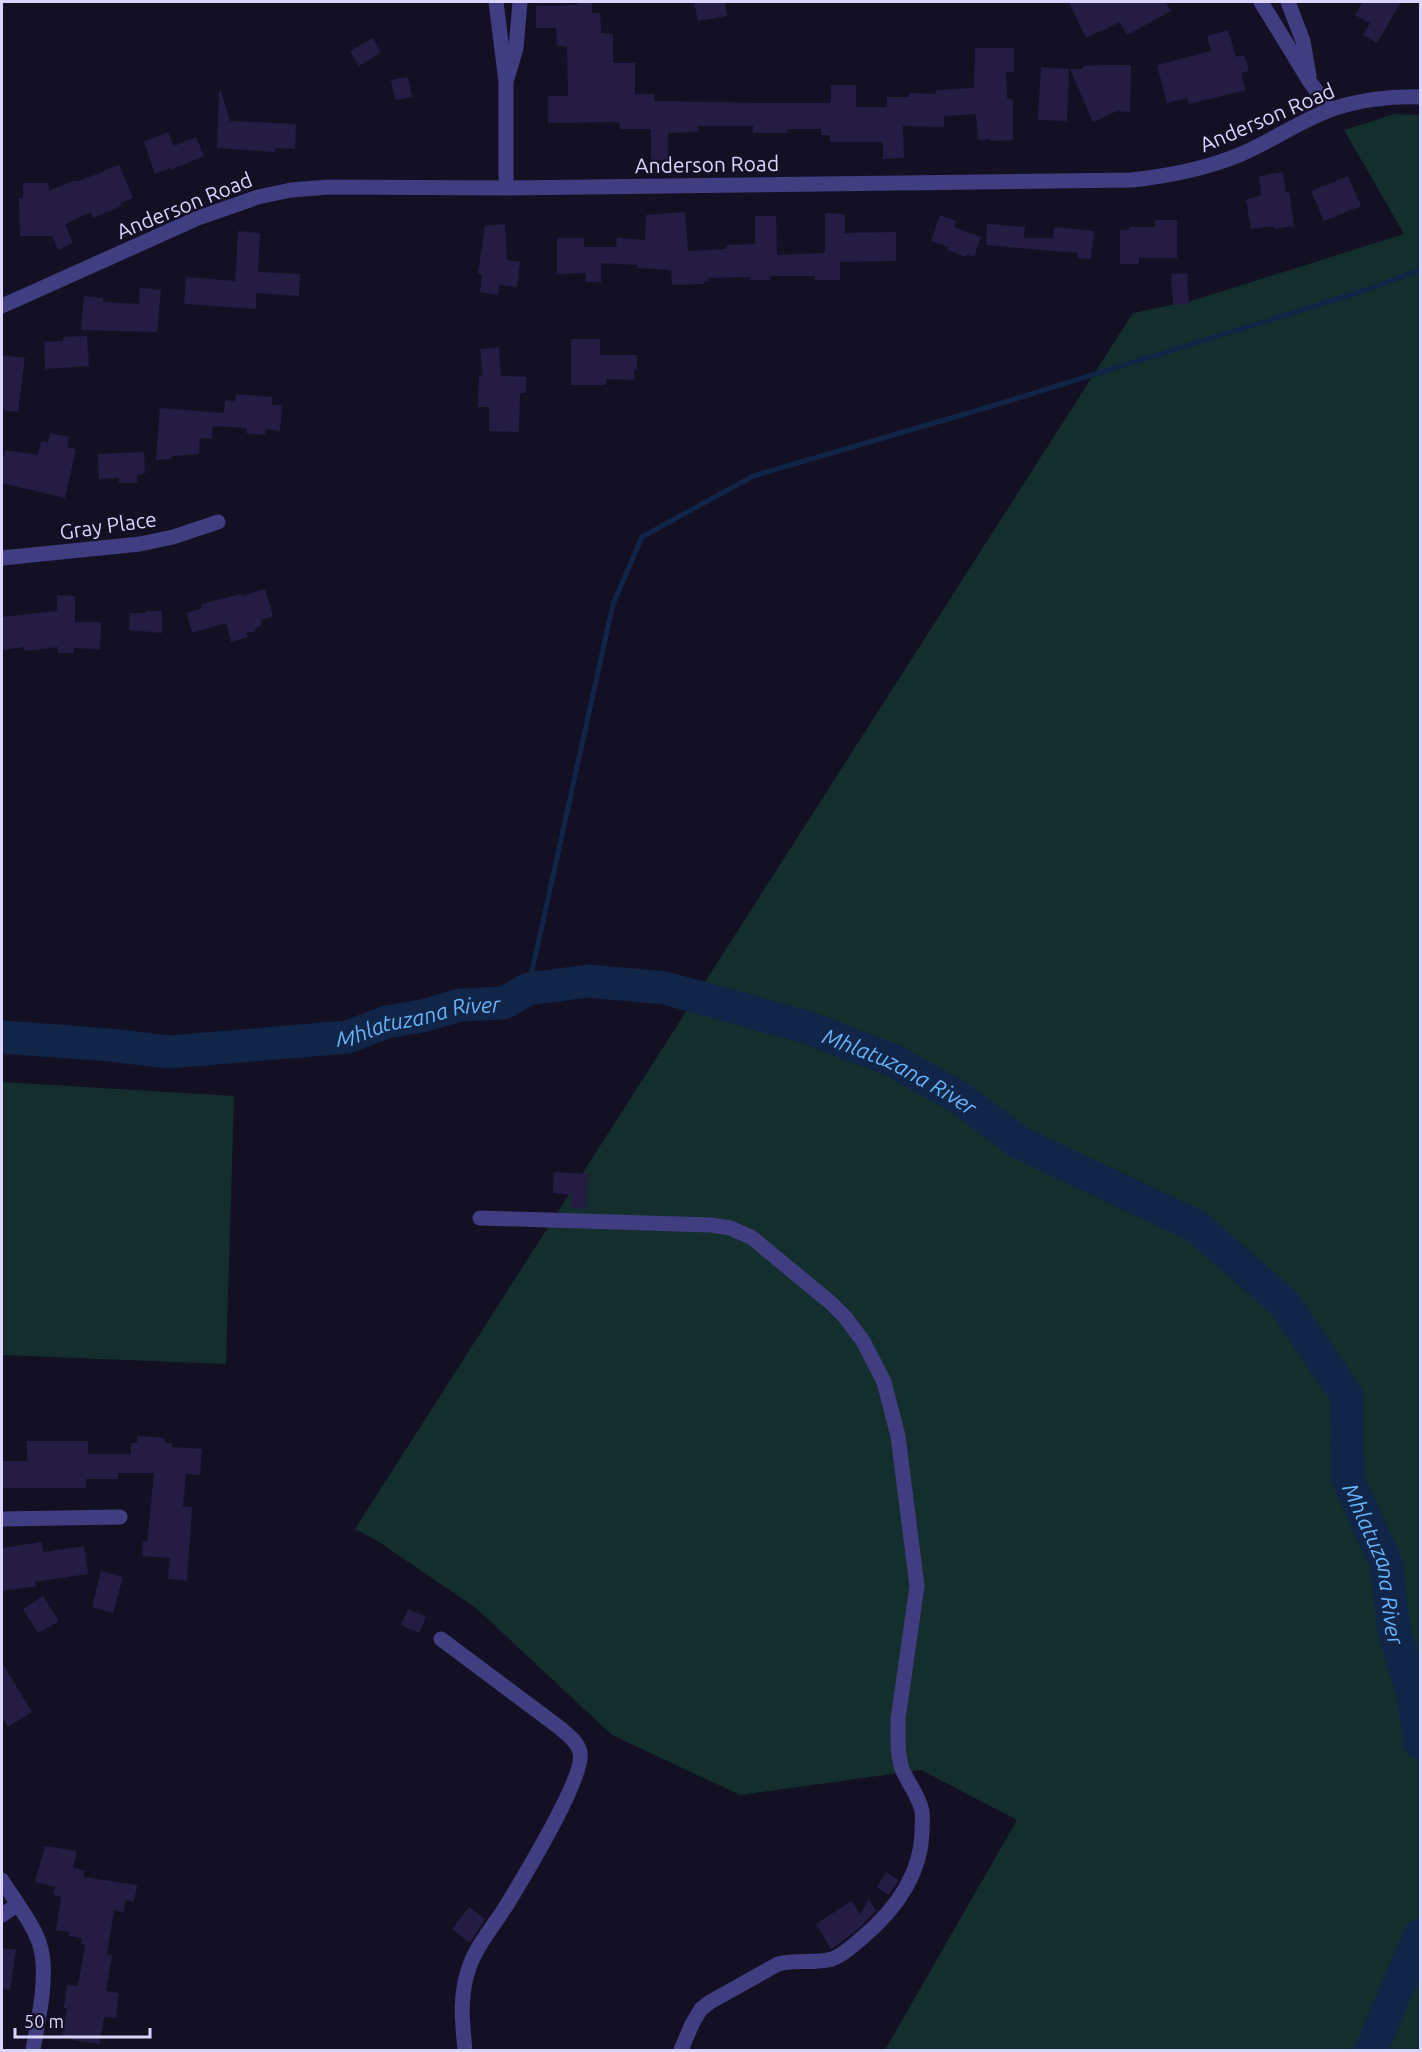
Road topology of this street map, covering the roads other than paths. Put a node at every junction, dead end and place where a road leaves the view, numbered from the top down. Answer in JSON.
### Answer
{"nodes":[{"id":1,"x":496,"y":2,"type":"edge"},
{"id":2,"x":520,"y":2,"type":"edge"},
{"id":3,"x":1261,"y":2,"type":"edge"},
{"id":4,"x":1288,"y":2,"type":"edge"},
{"id":5,"x":506,"y":82,"type":"junction"},
{"id":6,"x":1310,"y":82,"type":"junction"},
{"id":7,"x":1420,"y":97,"type":"edge"},
{"id":8,"x":1330,"y":110,"type":"junction"},
{"id":9,"x":506,"y":188,"type":"junction"},
{"id":10,"x":2,"y":306,"type":"edge"},
{"id":11,"x":218,"y":522,"type":"dead end"},
{"id":12,"x":2,"y":558,"type":"edge"},
{"id":13,"x":480,"y":1218,"type":"dead end"},
{"id":14,"x":120,"y":1517,"type":"dead end"},
{"id":15,"x":2,"y":1519,"type":"edge"},
{"id":16,"x":441,"y":1639,"type":"dead end"},
{"id":17,"x":2,"y":1880,"type":"edge"},
{"id":18,"x":17,"y":1905,"type":"junction"},
{"id":19,"x":2,"y":1915,"type":"edge"},
{"id":20,"x":33,"y":2050,"type":"edge"},
{"id":21,"x":465,"y":2050,"type":"edge"},
{"id":22,"x":681,"y":2050,"type":"edge"}],
"edges":[{"from":1,"to":5,"type":"street"},
{"from":2,"to":5,"type":"street"},
{"from":3,"to":6,"type":"street"},
{"from":4,"to":6,"type":"street"},
{"from":5,"to":9,"type":"street"},
{"from":6,"to":8,"type":"street"},
{"from":7,"to":8,"type":"street","name":"Anderson Road"},
{"from":8,"to":9,"type":"street","name":"Anderson Road"},
{"from":9,"to":10,"type":"street","name":"Anderson Road"},
{"from":11,"to":12,"type":"street","name":"Gray Place"},
{"from":13,"to":22,"type":"street"},
{"from":14,"to":15,"type":"street"},
{"from":16,"to":21,"type":"street"},
{"from":17,"to":18,"type":"street"},
{"from":18,"to":19,"type":"street"},
{"from":18,"to":20,"type":"street"}]}
